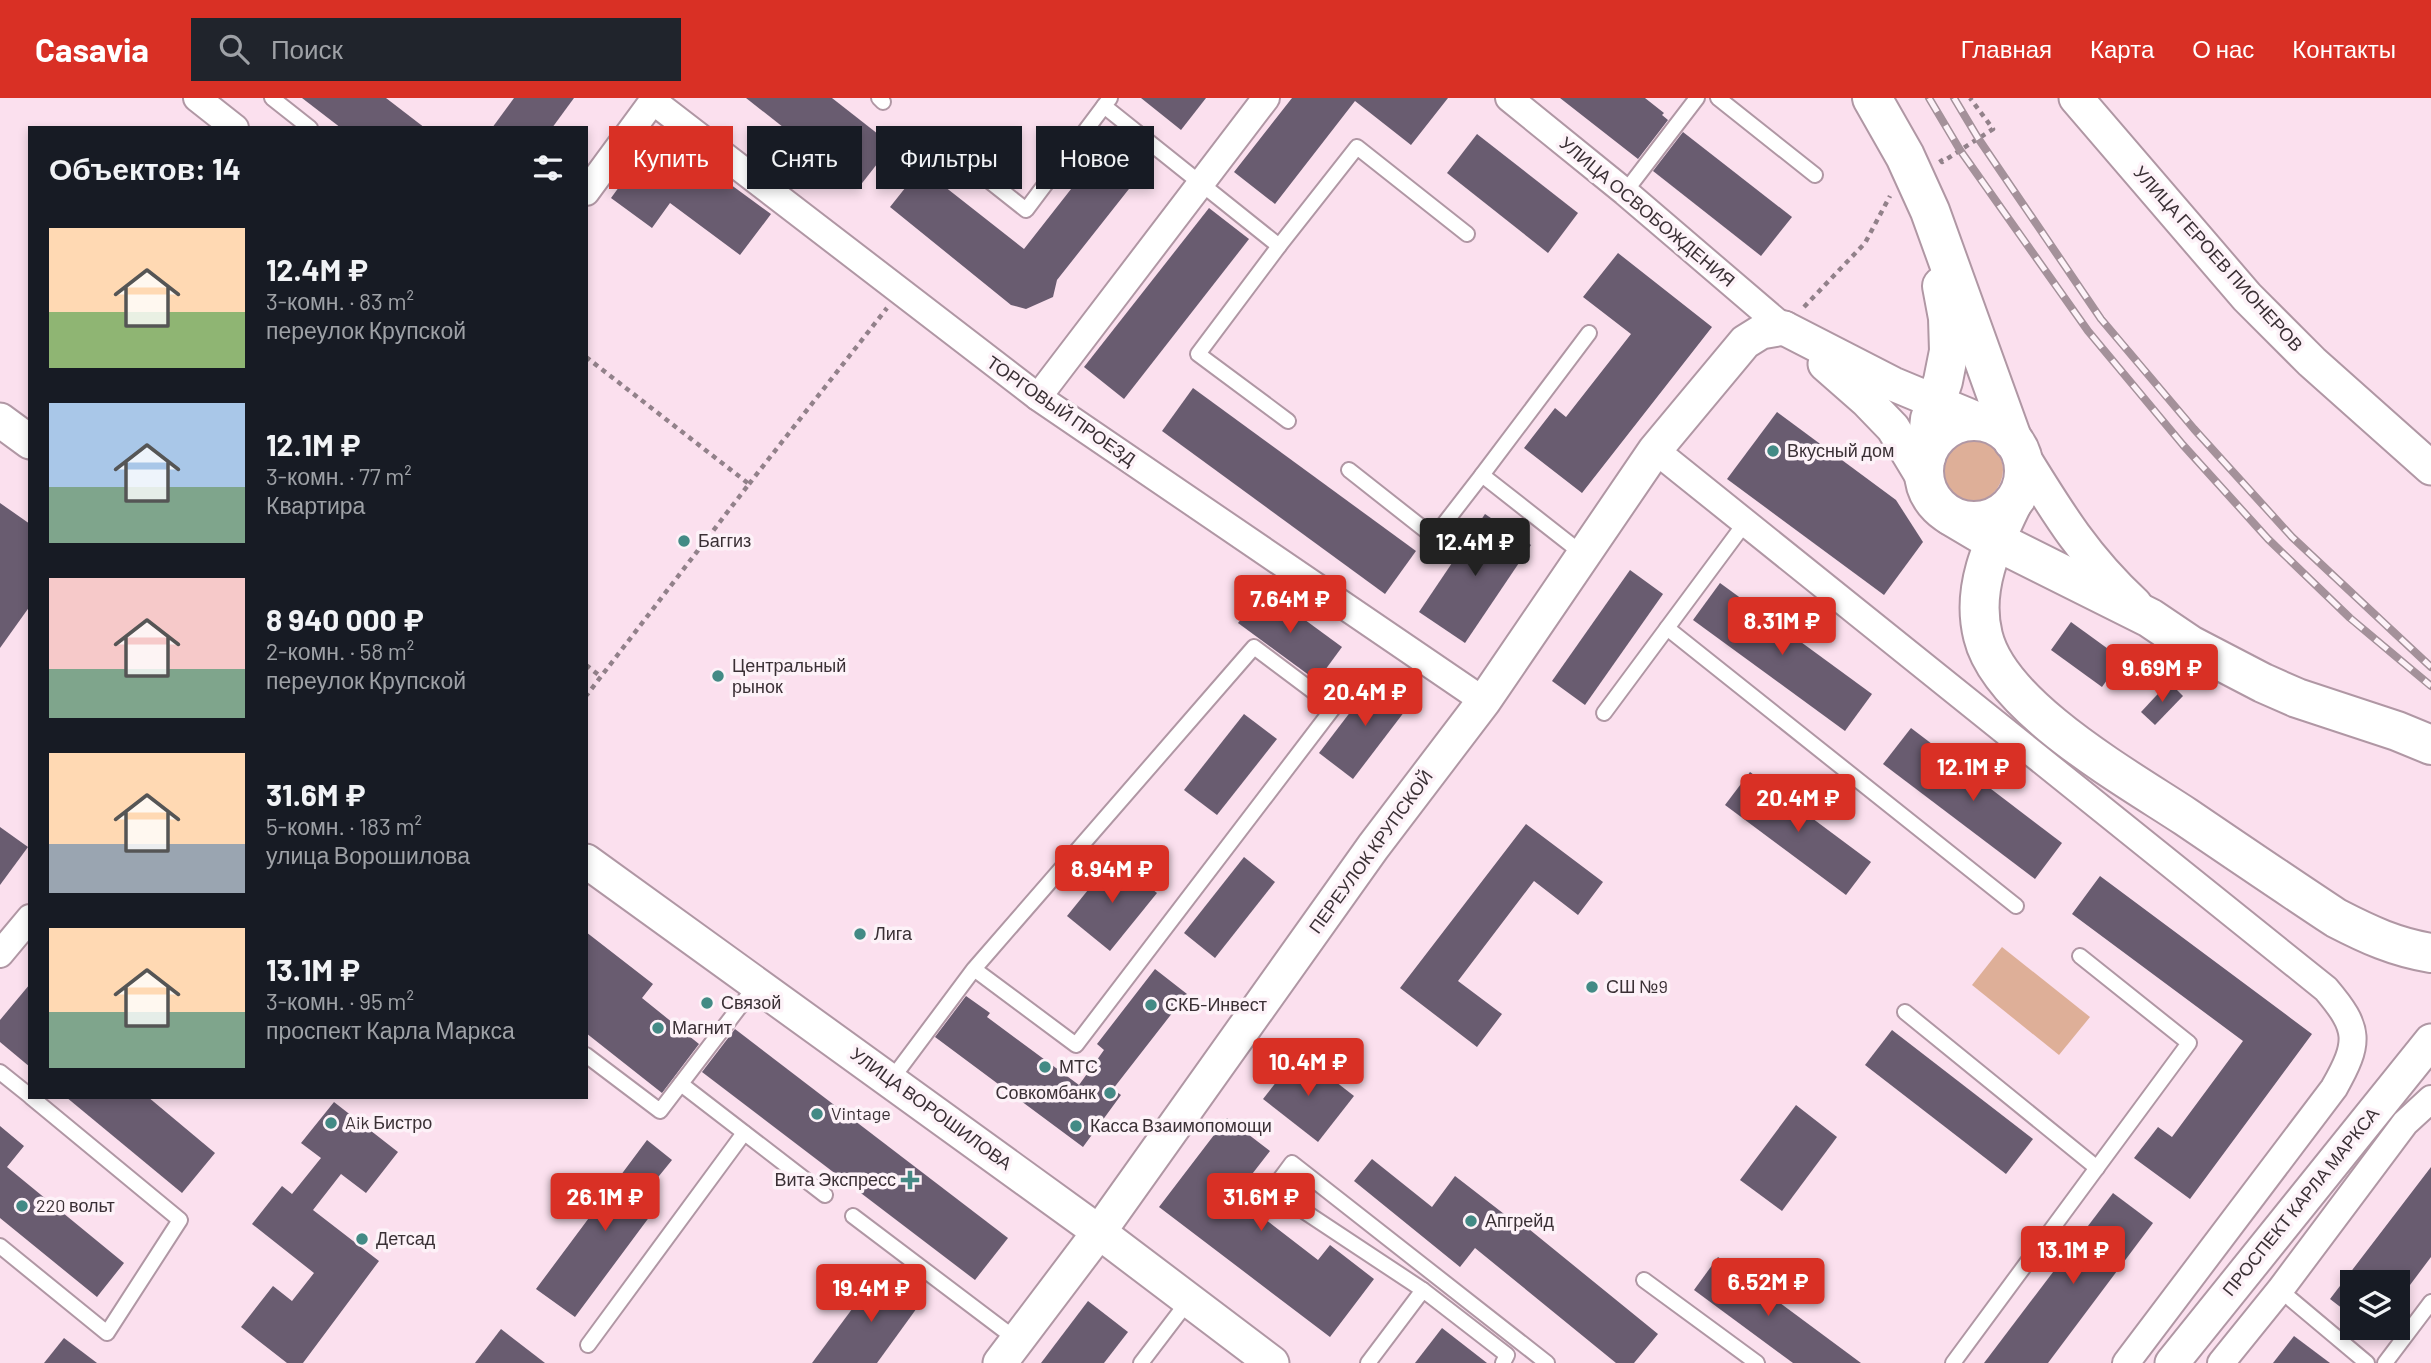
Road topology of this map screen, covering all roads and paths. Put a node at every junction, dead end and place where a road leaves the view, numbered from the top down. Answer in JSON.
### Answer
{"nodes":[{"id":1,"x":197,"y":98,"type":"edge"},
{"id":2,"x":272,"y":98,"type":"edge"},
{"id":3,"x":1266,"y":98,"type":"edge"},
{"id":4,"x":1509,"y":98,"type":"edge"},
{"id":5,"x":1698,"y":98,"type":"edge"},
{"id":6,"x":1718,"y":98,"type":"edge"},
{"id":7,"x":1872,"y":98,"type":"edge"},
{"id":8,"x":1970,"y":98,"type":"edge"},
{"id":9,"x":2076,"y":98,"type":"edge"},
{"id":10,"x":654,"y":99,"type":"edge"},
{"id":11,"x":1107,"y":102,"type":"edge"},
{"id":12,"x":231,"y":114,"type":"edge"},
{"id":13,"x":307,"y":126,"type":"edge"},
{"id":14,"x":1942,"y":162,"type":"dead end"},
{"id":15,"x":1815,"y":174,"type":"dead end"},
{"id":16,"x":1200,"y":184,"type":"junction"},
{"id":17,"x":588,"y":189,"type":"edge"},
{"id":18,"x":999,"y":189,"type":"edge"},
{"id":19,"x":1625,"y":192,"type":"junction"},
{"id":20,"x":1892,"y":192,"type":"dead end"},
{"id":21,"x":1930,"y":211,"type":"junction"},
{"id":22,"x":1467,"y":234,"type":"dead end"},
{"id":23,"x":1279,"y":246,"type":"junction"},
{"id":24,"x":900,"y":292,"type":"junction"},
{"id":25,"x":1784,"y":328,"type":"junction"},
{"id":26,"x":1588,"y":333,"type":"dead end"},
{"id":27,"x":588,"y":359,"type":"edge"},
{"id":28,"x":1038,"y":397,"type":"junction"},
{"id":29,"x":1937,"y":401,"type":"junction"},
{"id":30,"x":0,"y":421,"type":"edge"},
{"id":31,"x":1288,"y":421,"type":"dead end"},
{"id":32,"x":2009,"y":439,"type":"junction"},
{"id":33,"x":28,"y":441,"type":"edge"},
{"id":34,"x":1656,"y":450,"type":"junction"},
{"id":35,"x":2431,"y":468,"type":"edge"},
{"id":36,"x":1925,"y":469,"type":"junction"},
{"id":37,"x":1349,"y":470,"type":"dead end"},
{"id":38,"x":1482,"y":475,"type":"junction"},
{"id":39,"x":749,"y":484,"type":"junction"},
{"id":40,"x":2012,"y":504,"type":"junction"},
{"id":41,"x":1951,"y":516,"type":"junction"},
{"id":42,"x":1745,"y":523,"type":"junction"},
{"id":43,"x":1994,"y":540,"type":"junction"},
{"id":44,"x":1584,"y":555,"type":"junction"},
{"id":45,"x":2150,"y":618,"type":"junction"},
{"id":46,"x":1667,"y":628,"type":"junction"},
{"id":47,"x":588,"y":667,"type":"edge"},
{"id":48,"x":600,"y":676,"type":"junction"},
{"id":49,"x":588,"y":693,"type":"edge"},
{"id":50,"x":1484,"y":701,"type":"junction"},
{"id":51,"x":1604,"y":713,"type":"dead end"},
{"id":52,"x":2431,"y":745,"type":"edge"},
{"id":53,"x":588,"y":862,"type":"edge"},
{"id":54,"x":2016,"y":906,"type":"dead end"},
{"id":55,"x":2431,"y":953,"type":"edge"},
{"id":56,"x":2080,"y":956,"type":"dead end"},
{"id":57,"x":974,"y":970,"type":"junction"},
{"id":58,"x":758,"y":983,"type":"junction"},
{"id":59,"x":1905,"y":1012,"type":"dead end"},
{"id":60,"x":2431,"y":1041,"type":"edge"},
{"id":61,"x":588,"y":1057,"type":"edge"},
{"id":62,"x":0,"y":1072,"type":"edge"},
{"id":63,"x":891,"y":1080,"type":"junction"},
{"id":64,"x":681,"y":1084,"type":"junction"},
{"id":65,"x":28,"y":1095,"type":"edge"},
{"id":66,"x":32,"y":1099,"type":"edge"},
{"id":67,"x":2431,"y":1099,"type":"edge"},
{"id":68,"x":744,"y":1133,"type":"junction"},
{"id":69,"x":2097,"y":1168,"type":"junction"},
{"id":70,"x":825,"y":1195,"type":"dead end"},
{"id":71,"x":853,"y":1216,"type":"dead end"},
{"id":72,"x":1099,"y":1231,"type":"junction"},
{"id":73,"x":0,"y":1246,"type":"edge"},
{"id":74,"x":1644,"y":1280,"type":"dead end"},
{"id":75,"x":1423,"y":1290,"type":"junction"},
{"id":76,"x":2280,"y":1290,"type":"junction"},
{"id":77,"x":1189,"y":1299,"type":"junction"},
{"id":78,"x":2431,"y":1302,"type":"edge"},
{"id":79,"x":589,"y":1345,"type":"dead end"},
{"id":80,"x":1008,"y":1352,"type":"edge"},
{"id":81,"x":1141,"y":1363,"type":"edge"},
{"id":82,"x":1272,"y":1363,"type":"edge"},
{"id":83,"x":1368,"y":1363,"type":"edge"},
{"id":84,"x":1503,"y":1363,"type":"edge"},
{"id":85,"x":1547,"y":1363,"type":"edge"},
{"id":86,"x":1757,"y":1363,"type":"edge"},
{"id":87,"x":1952,"y":1363,"type":"edge"},
{"id":88,"x":2126,"y":1363,"type":"edge"},
{"id":89,"x":2172,"y":1363,"type":"edge"},
{"id":90,"x":2221,"y":1363,"type":"edge"},
{"id":91,"x":2367,"y":1363,"type":"edge"},
{"id":92,"x":2385,"y":1363,"type":"edge"}],
"edges":[{"from":1,"to":12,"type":"street"},
{"from":2,"to":13,"type":"lane"},
{"from":3,"to":16,"type":"street"},
{"from":4,"to":19,"type":"street","name":"УЛИЦА ОСВОБОЖДЕНИЯ"},
{"from":5,"to":19,"type":"lane"},
{"from":6,"to":15,"type":"lane"},
{"from":7,"to":21,"type":"main road"},
{"from":8,"to":14,"type":"path"},
{"from":9,"to":35,"type":"street","name":"УЛИЦА ГЕРОЕВ ПИОНЕРОВ"},
{"from":10,"to":17,"type":"street"},
{"from":10,"to":24,"type":"street","name":"ТОРГОВЫЙ ПРОЕЗД"},
{"from":11,"to":16,"type":"lane"},
{"from":11,"to":18,"type":"lane"},
{"from":16,"to":23,"type":"lane"},
{"from":16,"to":28,"type":"street"},
{"from":19,"to":25,"type":"street","name":"УЛИЦА ОСВОБОЖДЕНИЯ"},
{"from":20,"to":25,"type":"path"},
{"from":21,"to":29,"type":"main road"},
{"from":21,"to":32,"type":"main road"},
{"from":22,"to":23,"type":"lane"},
{"from":23,"to":31,"type":"lane"},
{"from":24,"to":28,"type":"street","name":"ТОРГОВЫЙ ПРОЕЗД"},
{"from":24,"to":39,"type":"path"},
{"from":25,"to":29,"type":"street"},
{"from":25,"to":34,"type":"street","name":"ПЕРЕУЛОК КРУПСКОЙ"},
{"from":25,"to":36,"type":"street"},
{"from":26,"to":38,"type":"lane"},
{"from":27,"to":39,"type":"path"},
{"from":28,"to":50,"type":"street","name":"ТОРГОВЫЙ ПРОЕЗД"},
{"from":29,"to":32,"type":"street"},
{"from":29,"to":36,"type":"main road"},
{"from":30,"to":33,"type":"street"},
{"from":32,"to":36,"type":"main road"},
{"from":32,"to":40,"type":"main road"},
{"from":32,"to":45,"type":"street"},
{"from":34,"to":42,"type":"street"},
{"from":34,"to":44,"type":"street","name":"ПЕРЕУЛОК КРУПСКОЙ"},
{"from":36,"to":41,"type":"main road"},
{"from":37,"to":38,"type":"lane"},
{"from":38,"to":44,"type":"lane"},
{"from":39,"to":48,"type":"path"},
{"from":40,"to":41,"type":"main road"},
{"from":40,"to":43,"type":"main road"},
{"from":41,"to":43,"type":"main road"},
{"from":42,"to":46,"type":"lane"},
{"from":42,"to":88,"type":"street"},
{"from":43,"to":45,"type":"main road"},
{"from":43,"to":55,"type":"main road"},
{"from":44,"to":50,"type":"street","name":"ПЕРЕУЛОК КРУПСКОЙ"},
{"from":45,"to":52,"type":"main road"},
{"from":46,"to":51,"type":"lane"},
{"from":46,"to":54,"type":"lane"},
{"from":47,"to":48,"type":"path"},
{"from":48,"to":49,"type":"path"},
{"from":50,"to":72,"type":"street","name":"ПЕРЕУЛОК КРУПСКОЙ"},
{"from":53,"to":58,"type":"street","name":"УЛИЦА ВОРОШИЛОВА"},
{"from":56,"to":69,"type":"lane"},
{"from":57,"to":57,"type":"lane"},
{"from":57,"to":63,"type":"lane"},
{"from":58,"to":63,"type":"street","name":"УЛИЦА ВОРОШИЛОВА"},
{"from":58,"to":64,"type":"lane"},
{"from":59,"to":69,"type":"lane"},
{"from":60,"to":89,"type":"street","name":"ПРОСПЕКТ КАРЛА МАРКСА"},
{"from":61,"to":64,"type":"lane"},
{"from":62,"to":65,"type":"lane"},
{"from":63,"to":72,"type":"street","name":"УЛИЦА ВОРОШИЛОВА"},
{"from":64,"to":68,"type":"lane"},
{"from":66,"to":73,"type":"lane"},
{"from":67,"to":76,"type":"street"},
{"from":68,"to":70,"type":"lane"},
{"from":68,"to":79,"type":"lane"},
{"from":69,"to":87,"type":"lane"},
{"from":71,"to":80,"type":"lane"},
{"from":72,"to":77,"type":"street","name":"УЛИЦА ВОРОШИЛОВА"},
{"from":72,"to":80,"type":"street","name":"ПЕРЕУЛОК КРУПСКОЙ"},
{"from":74,"to":86,"type":"lane"},
{"from":75,"to":83,"type":"lane"},
{"from":75,"to":84,"type":"lane"},
{"from":75,"to":85,"type":"lane"},
{"from":76,"to":90,"type":"street"},
{"from":76,"to":91,"type":"lane"},
{"from":77,"to":81,"type":"lane"},
{"from":77,"to":82,"type":"street","name":"УЛИЦА ВОРОШИЛОВА"},
{"from":78,"to":92,"type":"lane"}]}
